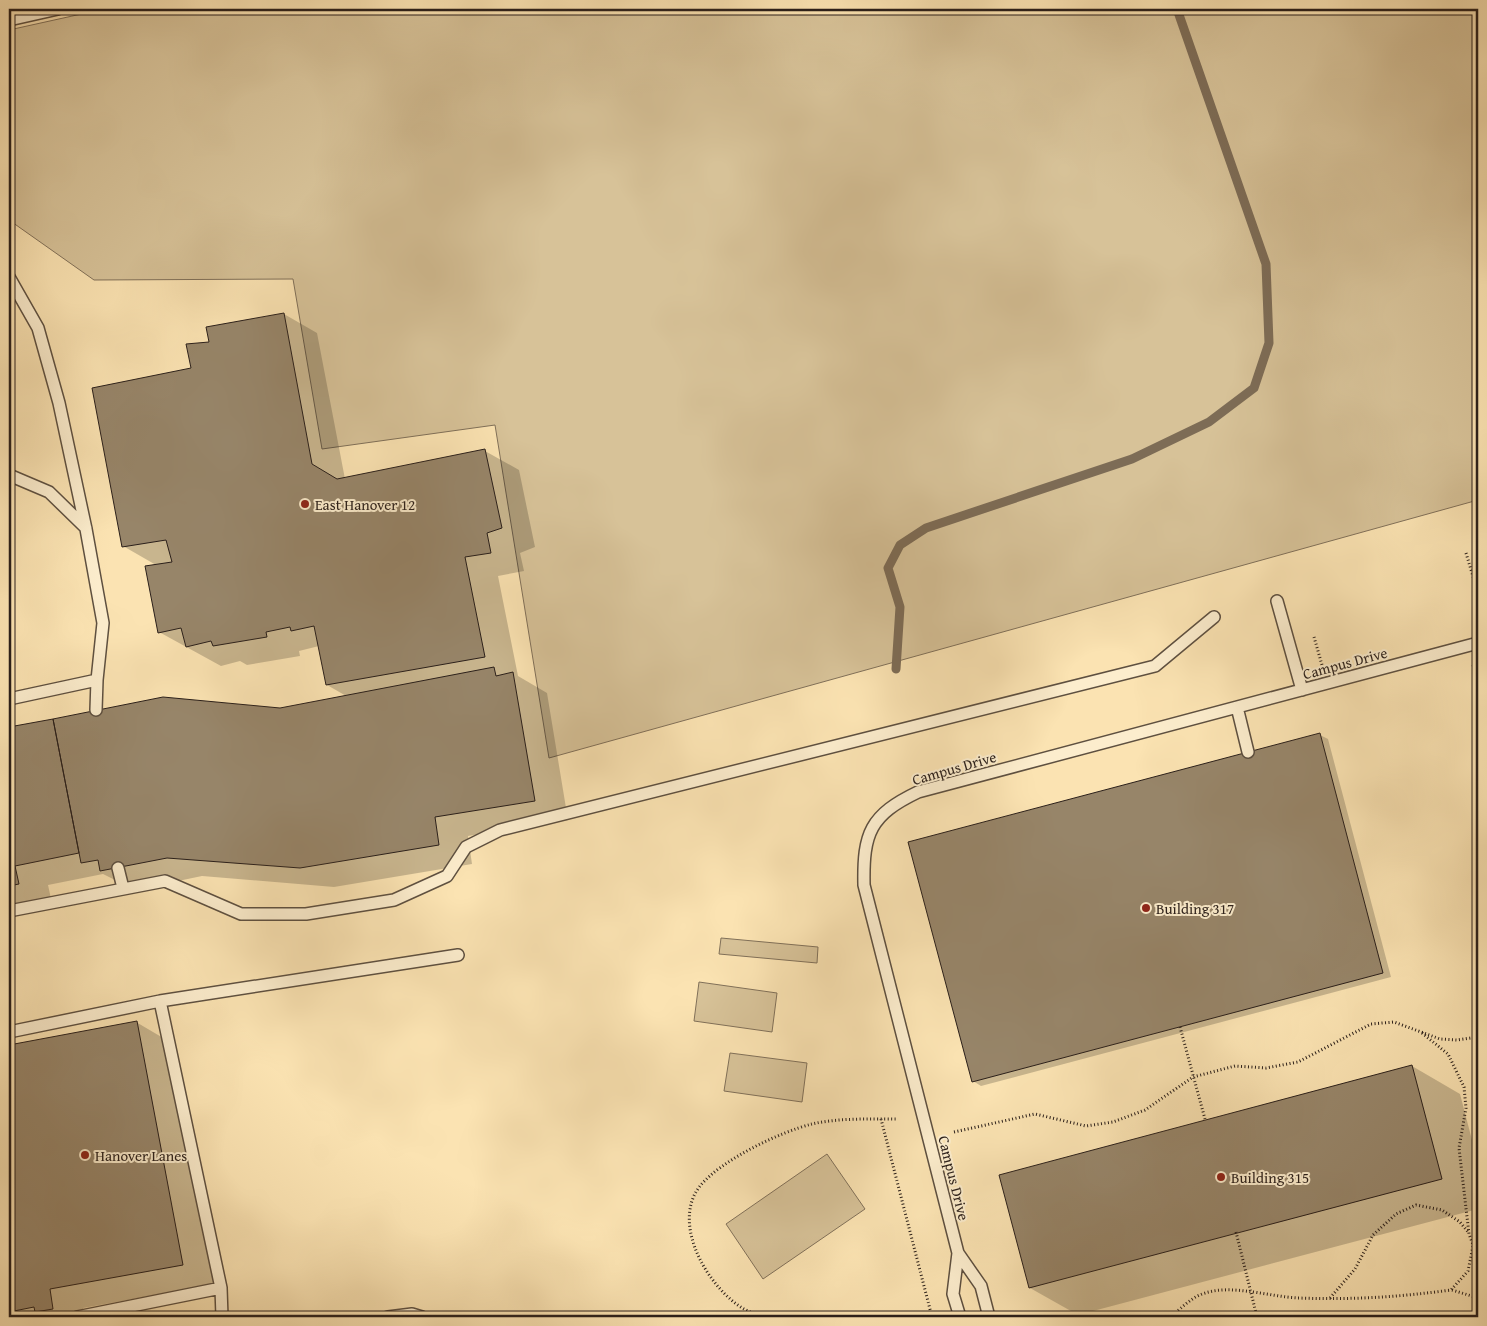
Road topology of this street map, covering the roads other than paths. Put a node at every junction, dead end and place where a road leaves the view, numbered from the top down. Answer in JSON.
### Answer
{"nodes":[{"id":1,"x":58,"y":9,"type":"edge"},
{"id":2,"x":9,"y":20,"type":"edge"},
{"id":3,"x":9,"y":277,"type":"edge"},
{"id":4,"x":9,"y":475,"type":"edge"},
{"id":5,"x":86,"y":529,"type":"junction"},
{"id":6,"x":1277,"y":601,"type":"dead end"},
{"id":7,"x":1214,"y":617,"type":"dead end"},
{"id":8,"x":1478,"y":643,"type":"edge"},
{"id":9,"x":97,"y":680,"type":"junction"},
{"id":10,"x":1302,"y":690,"type":"junction"},
{"id":11,"x":9,"y":699,"type":"edge"},
{"id":12,"x":1237,"y":707,"type":"junction"},
{"id":13,"x":96,"y":710,"type":"dead end"},
{"id":14,"x":1248,"y":752,"type":"dead end"},
{"id":15,"x":118,"y":868,"type":"dead end"},
{"id":16,"x":124,"y":888,"type":"junction"},
{"id":17,"x":9,"y":911,"type":"edge"},
{"id":18,"x":458,"y":955,"type":"dead end"},
{"id":19,"x":160,"y":1001,"type":"junction"},
{"id":20,"x":9,"y":1032,"type":"edge"},
{"id":21,"x":958,"y":1253,"type":"junction"},
{"id":22,"x":221,"y":1288,"type":"junction"},
{"id":23,"x":77,"y":1317,"type":"edge"},
{"id":24,"x":222,"y":1317,"type":"edge"},
{"id":25,"x":388,"y":1317,"type":"edge"},
{"id":26,"x":422,"y":1317,"type":"edge"},
{"id":27,"x":960,"y":1317,"type":"edge"},
{"id":28,"x":989,"y":1317,"type":"edge"}],
"edges":[{"from":1,"to":2,"type":"lane"},
{"from":3,"to":5,"type":"lane"},
{"from":4,"to":5,"type":"lane"},
{"from":5,"to":9,"type":"lane"},
{"from":6,"to":10,"type":"lane"},
{"from":7,"to":16,"type":"lane"},
{"from":8,"to":10,"type":"lane","name":"Campus Drive"},
{"from":9,"to":11,"type":"lane"},
{"from":9,"to":13,"type":"lane"},
{"from":10,"to":12,"type":"lane","name":"Campus Drive"},
{"from":12,"to":14,"type":"lane"},
{"from":12,"to":21,"type":"lane","name":"Campus Drive"},
{"from":15,"to":16,"type":"lane"},
{"from":16,"to":17,"type":"lane"},
{"from":18,"to":19,"type":"lane"},
{"from":19,"to":20,"type":"lane"},
{"from":19,"to":22,"type":"lane"},
{"from":21,"to":27,"type":"lane","name":"Campus Drive"},
{"from":21,"to":28,"type":"lane","name":"Campus Drive"},
{"from":22,"to":23,"type":"lane"},
{"from":22,"to":24,"type":"lane"},
{"from":25,"to":26,"type":"lane"}]}
